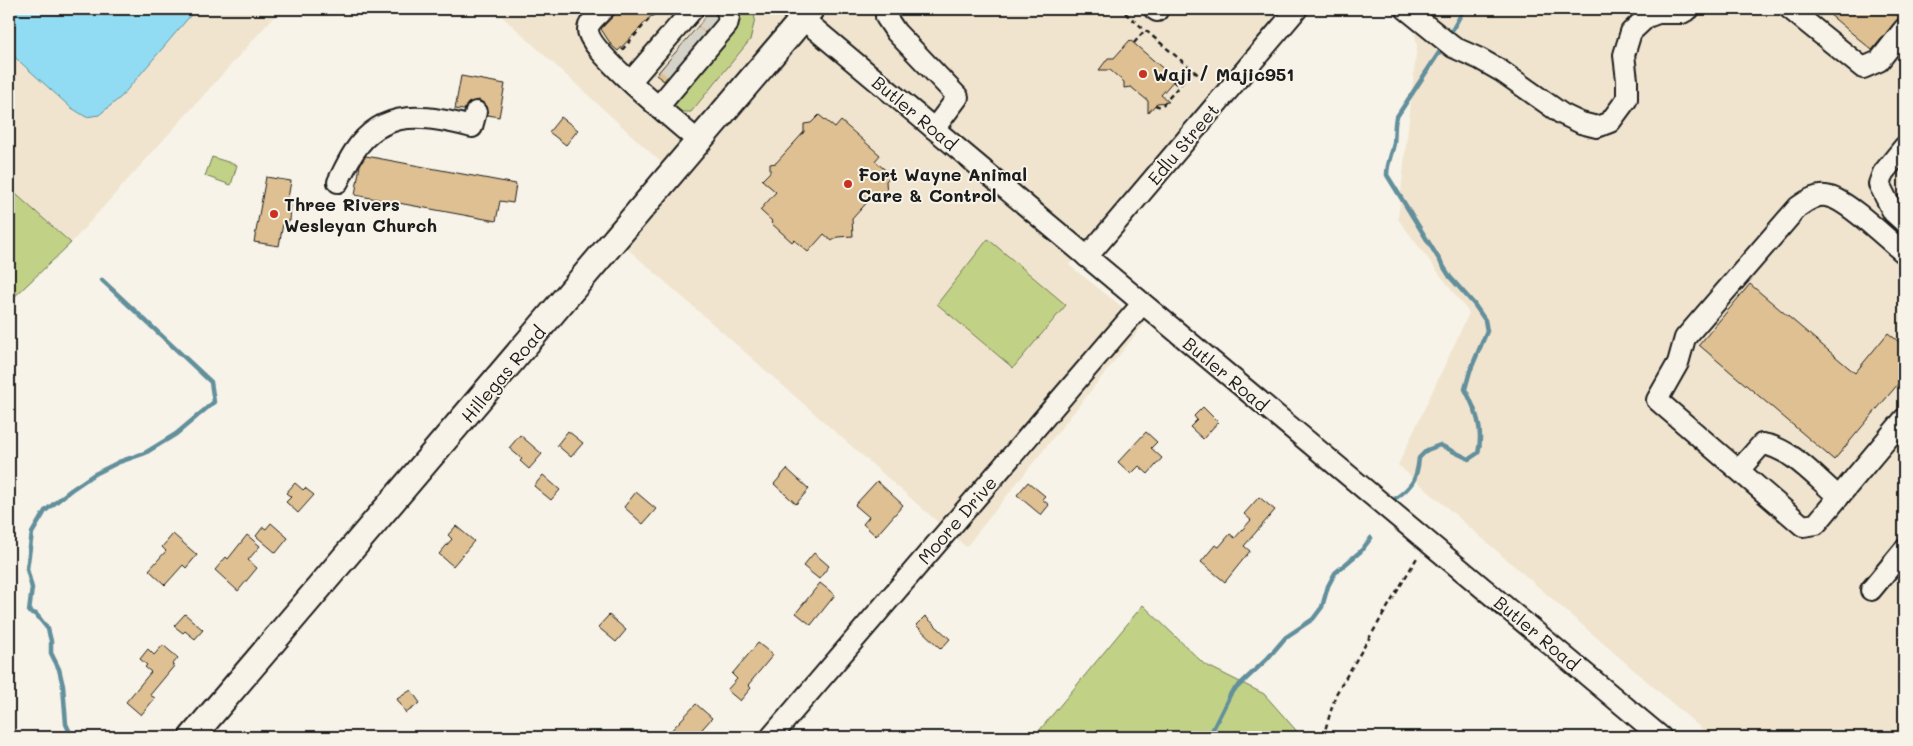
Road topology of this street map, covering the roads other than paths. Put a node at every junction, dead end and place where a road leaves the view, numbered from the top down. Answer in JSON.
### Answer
{"nodes":[{"id":1,"x":604,"y":9,"type":"edge"},
{"id":2,"x":726,"y":9,"type":"edge"},
{"id":3,"x":886,"y":9,"type":"edge"},
{"id":4,"x":1297,"y":9,"type":"edge"},
{"id":5,"x":1406,"y":9,"type":"edge"},
{"id":6,"x":1689,"y":9,"type":"edge"},
{"id":7,"x":1790,"y":9,"type":"edge"},
{"id":8,"x":802,"y":12,"type":"edge"},
{"id":9,"x":706,"y":19,"type":"edge"},
{"id":10,"x":1904,"y":29,"type":"edge"},
{"id":11,"x":695,"y":38,"type":"junction"},
{"id":12,"x":677,"y":60,"type":"junction"},
{"id":13,"x":630,"y":82,"type":"junction"},
{"id":14,"x":658,"y":107,"type":"junction"},
{"id":15,"x":476,"y":112,"type":"dead end"},
{"id":16,"x":934,"y":129,"type":"junction"},
{"id":17,"x":699,"y":142,"type":"junction"},
{"id":18,"x":1904,"y":147,"type":"edge"},
{"id":19,"x":338,"y":182,"type":"dead end"},
{"id":20,"x":1904,"y":222,"type":"edge"},
{"id":21,"x":1904,"y":253,"type":"edge"},
{"id":22,"x":1087,"y":257,"type":"junction"},
{"id":23,"x":1142,"y":304,"type":"junction"},
{"id":24,"x":1904,"y":419,"type":"edge"},
{"id":25,"x":1739,"y":470,"type":"junction"},
{"id":26,"x":1838,"y":497,"type":"junction"},
{"id":27,"x":1904,"y":550,"type":"edge"},
{"id":28,"x":1871,"y":590,"type":"dead end"},
{"id":29,"x":192,"y":737,"type":"edge"},
{"id":30,"x":771,"y":737,"type":"edge"},
{"id":31,"x":1661,"y":737,"type":"edge"}],
"edges":[{"from":1,"to":13,"type":"street"},
{"from":2,"to":9,"type":"street"},
{"from":3,"to":16,"type":"street"},
{"from":4,"to":22,"type":"street","name":"Edlu Street"},
{"from":5,"to":6,"type":"street"},
{"from":7,"to":10,"type":"street"},
{"from":8,"to":16,"type":"street","name":"Butler Road"},
{"from":8,"to":17,"type":"main road","name":"Hillegas Road"},
{"from":9,"to":11,"type":"street"},
{"from":9,"to":11,"type":"street"},
{"from":11,"to":12,"type":"street"},
{"from":11,"to":12,"type":"street"},
{"from":12,"to":13,"type":"street"},
{"from":12,"to":14,"type":"street"},
{"from":13,"to":14,"type":"street"},
{"from":14,"to":17,"type":"street"},
{"from":15,"to":19,"type":"street"},
{"from":16,"to":22,"type":"street","name":"Butler Road"},
{"from":17,"to":29,"type":"main road","name":"Hillegas Road"},
{"from":18,"to":20,"type":"street"},
{"from":21,"to":25,"type":"street"},
{"from":22,"to":23,"type":"street","name":"Butler Road"},
{"from":23,"to":30,"type":"street","name":"Moore Drive"},
{"from":23,"to":31,"type":"street","name":"Butler Road"},
{"from":24,"to":26,"type":"street"},
{"from":25,"to":26,"type":"street"},
{"from":25,"to":26,"type":"street"},
{"from":27,"to":28,"type":"street"}]}
